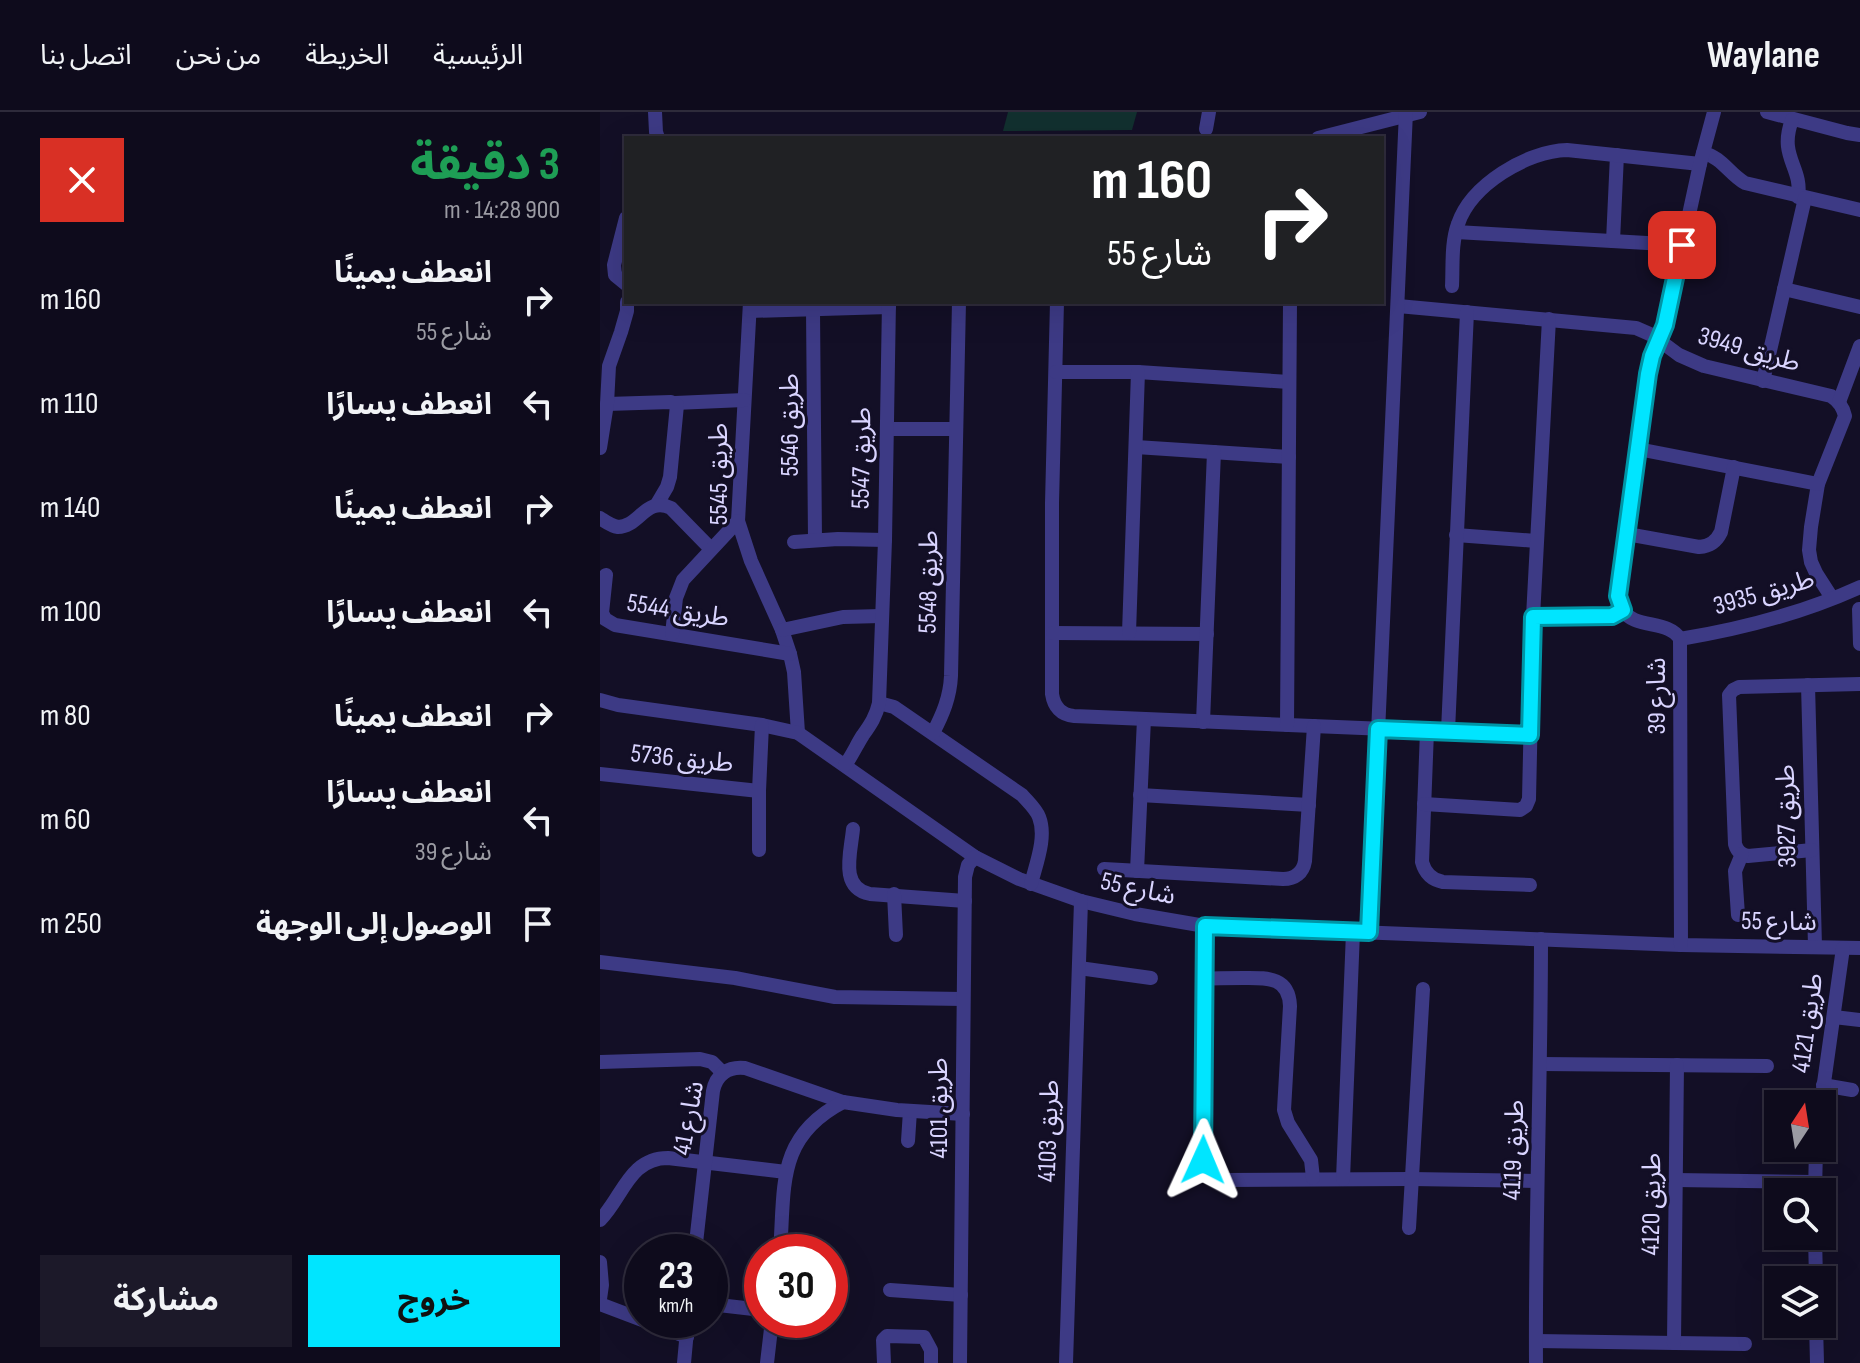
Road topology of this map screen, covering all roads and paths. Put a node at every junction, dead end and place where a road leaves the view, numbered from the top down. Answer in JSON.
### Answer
{"nodes":[{"id":1,"x":655,"y":112,"type":"edge"},
{"id":2,"x":1209,"y":112,"type":"edge"},
{"id":3,"x":1714,"y":112,"type":"edge"},
{"id":4,"x":1767,"y":112,"type":"edge"},
{"id":5,"x":1403,"y":114,"type":"edge"},
{"id":6,"x":1792,"y":120,"type":"junction"},
{"id":7,"x":1206,"y":129,"type":"dead end"},
{"id":8,"x":1860,"y":135,"type":"edge"},
{"id":9,"x":657,"y":136,"type":"edge"},
{"id":10,"x":1325,"y":136,"type":"edge"},
{"id":11,"x":1617,"y":155,"type":"junction"},
{"id":12,"x":1701,"y":159,"type":"junction"},
{"id":13,"x":1801,"y":197,"type":"junction"},
{"id":14,"x":1860,"y":210,"type":"edge"},
{"id":15,"x":624,"y":228,"type":"edge"},
{"id":16,"x":1456,"y":232,"type":"junction"},
{"id":17,"x":1613,"y":241,"type":"junction"},
{"id":18,"x":1682,"y":245,"type":"junction"},
{"id":19,"x":624,"y":282,"type":"edge"},
{"id":20,"x":1452,"y":286,"type":"dead end"},
{"id":21,"x":1784,"y":289,"type":"junction"},
{"id":22,"x":627,"y":304,"type":"edge"},
{"id":23,"x":959,"y":304,"type":"edge"},
{"id":24,"x":1057,"y":304,"type":"edge"},
{"id":25,"x":1290,"y":304,"type":"edge"},
{"id":26,"x":748,"y":305,"type":"edge"},
{"id":27,"x":889,"y":305,"type":"edge"},
{"id":28,"x":1398,"y":306,"type":"junction"},
{"id":29,"x":1860,"y":307,"type":"edge"},
{"id":30,"x":813,"y":310,"type":"junction"},
{"id":31,"x":1467,"y":312,"type":"junction"},
{"id":32,"x":1549,"y":319,"type":"junction"},
{"id":33,"x":1659,"y":340,"type":"junction"},
{"id":34,"x":1860,"y":346,"type":"edge"},
{"id":35,"x":1056,"y":372,"type":"junction"},
{"id":36,"x":1138,"y":372,"type":"junction"},
{"id":37,"x":1763,"y":381,"type":"junction"},
{"id":38,"x":1289,"y":382,"type":"junction"},
{"id":39,"x":744,"y":400,"type":"junction"},
{"id":40,"x":675,"y":403,"type":"junction"},
{"id":41,"x":607,"y":404,"type":"junction"},
{"id":42,"x":1843,"y":405,"type":"edge"},
{"id":43,"x":887,"y":429,"type":"junction"},
{"id":44,"x":956,"y":429,"type":"junction"},
{"id":45,"x":1136,"y":447,"type":"junction"},
{"id":46,"x":600,"y":448,"type":"edge"},
{"id":47,"x":1638,"y":449,"type":"junction"},
{"id":48,"x":1214,"y":452,"type":"junction"},
{"id":49,"x":1289,"y":457,"type":"junction"},
{"id":50,"x":1734,"y":467,"type":"junction"},
{"id":51,"x":1818,"y":484,"type":"junction"},
{"id":52,"x":657,"y":504,"type":"junction"},
{"id":53,"x":600,"y":518,"type":"edge"},
{"id":54,"x":738,"y":521,"type":"junction"},
{"id":55,"x":1627,"y":534,"type":"junction"},
{"id":56,"x":1456,"y":535,"type":"junction"},
{"id":57,"x":815,"y":540,"type":"junction"},
{"id":58,"x":885,"y":540,"type":"junction"},
{"id":59,"x":1536,"y":541,"type":"junction"},
{"id":60,"x":794,"y":542,"type":"dead end"},
{"id":61,"x":711,"y":549,"type":"junction"},
{"id":62,"x":606,"y":575,"type":"dead end"},
{"id":63,"x":1860,"y":587,"type":"edge"},
{"id":64,"x":1832,"y":598,"type":"junction"},
{"id":65,"x":1859,"y":609,"type":"edge"},
{"id":66,"x":1623,"y":610,"type":"junction"},
{"id":67,"x":881,"y":616,"type":"junction"},
{"id":68,"x":1533,"y":617,"type":"junction"},
{"id":69,"x":782,"y":630,"type":"junction"},
{"id":70,"x":1053,"y":633,"type":"junction"},
{"id":71,"x":1129,"y":633,"type":"junction"},
{"id":72,"x":672,"y":634,"type":"junction"},
{"id":73,"x":1207,"y":634,"type":"junction"},
{"id":74,"x":1680,"y":639,"type":"junction"},
{"id":75,"x":1860,"y":644,"type":"edge"},
{"id":76,"x":790,"y":654,"type":"junction"},
{"id":77,"x":1860,"y":684,"type":"edge"},
{"id":78,"x":1808,"y":685,"type":"junction"},
{"id":79,"x":600,"y":700,"type":"edge"},
{"id":80,"x":879,"y":703,"type":"junction"},
{"id":81,"x":1144,"y":719,"type":"junction"},
{"id":82,"x":1203,"y":722,"type":"junction"},
{"id":83,"x":762,"y":725,"type":"junction"},
{"id":84,"x":1287,"y":725,"type":"junction"},
{"id":85,"x":1314,"y":726,"type":"junction"},
{"id":86,"x":1378,"y":729,"type":"junction"},
{"id":87,"x":1427,"y":731,"type":"junction"},
{"id":88,"x":1448,"y":731,"type":"junction"},
{"id":89,"x":798,"y":733,"type":"junction"},
{"id":90,"x":933,"y":733,"type":"junction"},
{"id":91,"x":1530,"y":735,"type":"junction"},
{"id":92,"x":841,"y":763,"type":"junction"},
{"id":93,"x":600,"y":774,"type":"edge"},
{"id":94,"x":759,"y":791,"type":"junction"},
{"id":95,"x":1140,"y":795,"type":"junction"},
{"id":96,"x":1424,"y":804,"type":"junction"},
{"id":97,"x":1309,"y":805,"type":"junction"},
{"id":98,"x":853,"y":829,"type":"dead end"},
{"id":99,"x":759,"y":850,"type":"dead end"},
{"id":100,"x":1812,"y":850,"type":"junction"},
{"id":101,"x":1742,"y":854,"type":"junction"},
{"id":102,"x":975,"y":857,"type":"junction"},
{"id":103,"x":1104,"y":869,"type":"dead end"},
{"id":104,"x":1137,"y":871,"type":"junction"},
{"id":105,"x":1031,"y":884,"type":"junction"},
{"id":106,"x":1530,"y":885,"type":"dead end"},
{"id":107,"x":894,"y":894,"type":"junction"},
{"id":108,"x":965,"y":901,"type":"junction"},
{"id":109,"x":1081,"y":901,"type":"junction"},
{"id":110,"x":1738,"y":915,"type":"dead end"},
{"id":111,"x":1205,"y":926,"type":"junction"},
{"id":112,"x":1353,"y":932,"type":"junction"},
{"id":113,"x":1369,"y":932,"type":"junction"},
{"id":114,"x":896,"y":935,"type":"dead end"},
{"id":115,"x":1541,"y":939,"type":"junction"},
{"id":116,"x":1681,"y":945,"type":"junction"},
{"id":117,"x":1815,"y":946,"type":"junction"},
{"id":118,"x":1843,"y":948,"type":"junction"},
{"id":119,"x":1860,"y":948,"type":"edge"},
{"id":120,"x":600,"y":962,"type":"edge"},
{"id":121,"x":1079,"y":968,"type":"junction"},
{"id":122,"x":1151,"y":978,"type":"dead end"},
{"id":123,"x":1204,"y":979,"type":"junction"},
{"id":124,"x":1423,"y":989,"type":"dead end"},
{"id":125,"x":963,"y":999,"type":"junction"},
{"id":126,"x":1834,"y":1017,"type":"junction"},
{"id":127,"x":1860,"y":1020,"type":"edge"},
{"id":128,"x":600,"y":1062,"type":"edge"},
{"id":129,"x":1541,"y":1064,"type":"junction"},
{"id":130,"x":1677,"y":1065,"type":"junction"},
{"id":131,"x":1767,"y":1066,"type":"dead end"},
{"id":132,"x":723,"y":1073,"type":"junction"},
{"id":133,"x":1823,"y":1085,"type":"junction"},
{"id":134,"x":1822,"y":1090,"type":"edge"},
{"id":135,"x":1852,"y":1090,"type":"dead end"},
{"id":136,"x":843,"y":1102,"type":"junction"},
{"id":137,"x":910,"y":1111,"type":"junction"},
{"id":138,"x":963,"y":1114,"type":"junction"},
{"id":139,"x":908,"y":1141,"type":"dead end"},
{"id":140,"x":704,"y":1161,"type":"junction"},
{"id":141,"x":786,"y":1172,"type":"junction"},
{"id":142,"x":1313,"y":1178,"type":"junction"},
{"id":143,"x":1343,"y":1179,"type":"junction"},
{"id":144,"x":1411,"y":1179,"type":"junction"},
{"id":145,"x":1676,"y":1180,"type":"junction"},
{"id":146,"x":1537,"y":1181,"type":"junction"},
{"id":147,"x":1764,"y":1184,"type":"edge"},
{"id":148,"x":600,"y":1220,"type":"edge"},
{"id":149,"x":1409,"y":1228,"type":"dead end"},
{"id":150,"x":697,"y":1234,"type":"edge"},
{"id":151,"x":781,"y":1234,"type":"edge"},
{"id":152,"x":600,"y":1262,"type":"edge"},
{"id":153,"x":890,"y":1290,"type":"dead end"},
{"id":154,"x":961,"y":1295,"type":"junction"},
{"id":155,"x":600,"y":1301,"type":"edge"},
{"id":156,"x":624,"y":1311,"type":"edge"},
{"id":157,"x":687,"y":1338,"type":"edge"},
{"id":158,"x":770,"y":1338,"type":"edge"},
{"id":159,"x":1816,"y":1338,"type":"edge"},
{"id":160,"x":1536,"y":1341,"type":"junction"},
{"id":161,"x":1674,"y":1343,"type":"junction"},
{"id":162,"x":1745,"y":1344,"type":"dead end"},
{"id":163,"x":684,"y":1363,"type":"edge"},
{"id":164,"x":767,"y":1363,"type":"edge"},
{"id":165,"x":884,"y":1363,"type":"edge"},
{"id":166,"x":931,"y":1363,"type":"edge"},
{"id":167,"x":960,"y":1363,"type":"edge"},
{"id":168,"x":1066,"y":1363,"type":"edge"},
{"id":169,"x":1536,"y":1363,"type":"edge"},
{"id":170,"x":1817,"y":1363,"type":"edge"}],
"edges":[{"from":1,"to":9,"type":"street"},
{"from":2,"to":7,"type":"street"},
{"from":3,"to":12,"type":"street"},
{"from":4,"to":6,"type":"street"},
{"from":5,"to":10,"type":"street"},
{"from":5,"to":28,"type":"street"},
{"from":6,"to":8,"type":"street"},
{"from":6,"to":13,"type":"street"},
{"from":11,"to":12,"type":"street"},
{"from":11,"to":16,"type":"street"},
{"from":11,"to":17,"type":"street"},
{"from":12,"to":13,"type":"street"},
{"from":12,"to":18,"type":"street"},
{"from":13,"to":14,"type":"street"},
{"from":13,"to":21,"type":"street"},
{"from":15,"to":19,"type":"street"},
{"from":16,"to":17,"type":"street"},
{"from":16,"to":20,"type":"street"},
{"from":17,"to":18,"type":"street"},
{"from":18,"to":33,"type":"street"},
{"from":21,"to":29,"type":"street"},
{"from":21,"to":37,"type":"street"},
{"from":22,"to":41,"type":"street"},
{"from":23,"to":44,"type":"street","name":"طريق 5548"},
{"from":24,"to":35,"type":"street"},
{"from":25,"to":38,"type":"street"},
{"from":26,"to":30,"type":"street"},
{"from":26,"to":39,"type":"street","name":"طريق 5545"},
{"from":27,"to":30,"type":"street"},
{"from":27,"to":43,"type":"street","name":"طريق 5547"},
{"from":28,"to":31,"type":"street","name":"طريق 3949"},
{"from":28,"to":86,"type":"street"},
{"from":30,"to":57,"type":"street","name":"طريق 5546"},
{"from":31,"to":32,"type":"street","name":"طريق 3949"},
{"from":31,"to":56,"type":"street"},
{"from":32,"to":33,"type":"street","name":"طريق 3949"},
{"from":32,"to":59,"type":"street"},
{"from":33,"to":37,"type":"street","name":"طريق 3949"},
{"from":33,"to":47,"type":"street"},
{"from":34,"to":42,"type":"street"},
{"from":35,"to":36,"type":"street"},
{"from":35,"to":70,"type":"street"},
{"from":36,"to":38,"type":"street"},
{"from":36,"to":45,"type":"street"},
{"from":37,"to":42,"type":"street","name":"طريق 3949"},
{"from":38,"to":49,"type":"street"},
{"from":39,"to":40,"type":"street"},
{"from":39,"to":54,"type":"street","name":"طريق 5545"},
{"from":40,"to":41,"type":"street"},
{"from":40,"to":52,"type":"street"},
{"from":41,"to":46,"type":"street"},
{"from":42,"to":51,"type":"street"},
{"from":43,"to":44,"type":"street"},
{"from":43,"to":58,"type":"street","name":"طريق 5547"},
{"from":44,"to":90,"type":"street","name":"طريق 5548"},
{"from":45,"to":48,"type":"street"},
{"from":45,"to":71,"type":"street"},
{"from":47,"to":50,"type":"street"},
{"from":47,"to":55,"type":"street"},
{"from":48,"to":49,"type":"street"},
{"from":48,"to":73,"type":"street"},
{"from":49,"to":84,"type":"street"},
{"from":50,"to":51,"type":"street"},
{"from":50,"to":55,"type":"street"},
{"from":51,"to":64,"type":"street"},
{"from":52,"to":53,"type":"street"},
{"from":52,"to":61,"type":"street"},
{"from":54,"to":61,"type":"street"},
{"from":54,"to":69,"type":"street","name":"طريق 5545"},
{"from":55,"to":66,"type":"street"},
{"from":56,"to":59,"type":"street"},
{"from":56,"to":88,"type":"street"},
{"from":57,"to":58,"type":"street"},
{"from":57,"to":60,"type":"street"},
{"from":58,"to":67,"type":"street","name":"طريق 5547"},
{"from":59,"to":68,"type":"street"},
{"from":61,"to":72,"type":"street"},
{"from":62,"to":72,"type":"street","name":"طريق 5544"},
{"from":63,"to":64,"type":"street","name":"طريق 3935"},
{"from":64,"to":74,"type":"street","name":"طريق 3935"},
{"from":65,"to":75,"type":"street"},
{"from":66,"to":68,"type":"street"},
{"from":66,"to":74,"type":"street","name":"شارع 39"},
{"from":67,"to":69,"type":"street"},
{"from":67,"to":80,"type":"street","name":"طريق 5547"},
{"from":68,"to":91,"type":"street"},
{"from":69,"to":76,"type":"street","name":"طريق 5545"},
{"from":70,"to":71,"type":"street"},
{"from":70,"to":81,"type":"street"},
{"from":71,"to":73,"type":"street"},
{"from":72,"to":76,"type":"street","name":"طريق 5544"},
{"from":73,"to":82,"type":"street"},
{"from":74,"to":116,"type":"street","name":"شارع 39"},
{"from":76,"to":89,"type":"street","name":"طريق 5545"},
{"from":77,"to":78,"type":"street"},
{"from":78,"to":100,"type":"street","name":"طريق 3927"},
{"from":78,"to":101,"type":"street"},
{"from":79,"to":83,"type":"street","name":"شارع 55"},
{"from":80,"to":90,"type":"street"},
{"from":80,"to":92,"type":"street","name":"طريق 5547"},
{"from":81,"to":82,"type":"street"},
{"from":81,"to":95,"type":"street"},
{"from":82,"to":84,"type":"street"},
{"from":83,"to":89,"type":"street","name":"شارع 55"},
{"from":83,"to":94,"type":"street"},
{"from":84,"to":85,"type":"street"},
{"from":85,"to":86,"type":"street"},
{"from":85,"to":97,"type":"street"},
{"from":86,"to":87,"type":"street"},
{"from":86,"to":113,"type":"street"},
{"from":87,"to":88,"type":"street"},
{"from":87,"to":96,"type":"street"},
{"from":88,"to":91,"type":"street"},
{"from":89,"to":92,"type":"street","name":"شارع 55"},
{"from":90,"to":105,"type":"street"},
{"from":91,"to":96,"type":"street"},
{"from":92,"to":102,"type":"street","name":"شارع 55"},
{"from":93,"to":94,"type":"street","name":"طريق 5736"},
{"from":94,"to":99,"type":"street"},
{"from":95,"to":97,"type":"street"},
{"from":95,"to":104,"type":"street"},
{"from":96,"to":106,"type":"street"},
{"from":97,"to":104,"type":"street"},
{"from":98,"to":107,"type":"street"},
{"from":100,"to":101,"type":"street"},
{"from":100,"to":117,"type":"street","name":"طريق 3927"},
{"from":101,"to":110,"type":"street"},
{"from":102,"to":105,"type":"street","name":"شارع 55"},
{"from":102,"to":108,"type":"street","name":"طريق 4101"},
{"from":103,"to":104,"type":"street"},
{"from":105,"to":109,"type":"street","name":"شارع 55"},
{"from":107,"to":108,"type":"street"},
{"from":107,"to":114,"type":"street"},
{"from":108,"to":125,"type":"street","name":"طريق 4101"},
{"from":109,"to":111,"type":"street","name":"شارع 55"},
{"from":109,"to":121,"type":"street","name":"طريق 4103"},
{"from":111,"to":112,"type":"street","name":"شارع 55"},
{"from":111,"to":123,"type":"street"},
{"from":112,"to":113,"type":"street","name":"شارع 55"},
{"from":112,"to":143,"type":"street"},
{"from":113,"to":115,"type":"street","name":"شارع 55"},
{"from":115,"to":116,"type":"street","name":"شارع 55"},
{"from":115,"to":129,"type":"street","name":"طريق 4119"},
{"from":116,"to":117,"type":"street","name":"شارع 55"},
{"from":117,"to":118,"type":"street","name":"شارع 55"},
{"from":118,"to":119,"type":"street","name":"شارع 55"},
{"from":118,"to":126,"type":"street","name":"طريق 4121"},
{"from":120,"to":125,"type":"street"},
{"from":121,"to":122,"type":"street"},
{"from":121,"to":168,"type":"street","name":"طريق 4103"},
{"from":123,"to":142,"type":"street"},
{"from":123,"to":142,"type":"street"},
{"from":124,"to":144,"type":"street"},
{"from":125,"to":138,"type":"street","name":"طريق 4101"},
{"from":126,"to":127,"type":"street"},
{"from":126,"to":133,"type":"street","name":"طريق 4121"},
{"from":128,"to":132,"type":"street"},
{"from":129,"to":130,"type":"street"},
{"from":129,"to":146,"type":"street","name":"طريق 4119"},
{"from":130,"to":131,"type":"street"},
{"from":130,"to":145,"type":"street","name":"طريق 4120"},
{"from":132,"to":136,"type":"street","name":"شارع 41"},
{"from":132,"to":140,"type":"street","name":"شارع 41"},
{"from":133,"to":134,"type":"street","name":"طريق 4121"},
{"from":133,"to":135,"type":"street"},
{"from":136,"to":137,"type":"street","name":"شارع 41"},
{"from":136,"to":141,"type":"street"},
{"from":137,"to":138,"type":"street","name":"شارع 41"},
{"from":137,"to":139,"type":"street"},
{"from":138,"to":154,"type":"street","name":"طريق 4101"},
{"from":140,"to":141,"type":"street"},
{"from":140,"to":148,"type":"street"},
{"from":140,"to":150,"type":"street","name":"شارع 41"},
{"from":141,"to":151,"type":"street"},
{"from":142,"to":143,"type":"street"},
{"from":143,"to":144,"type":"street"},
{"from":144,"to":146,"type":"street"},
{"from":144,"to":149,"type":"street"},
{"from":145,"to":147,"type":"street"},
{"from":145,"to":161,"type":"street","name":"طريق 4120"},
{"from":146,"to":160,"type":"street","name":"طريق 4119"},
{"from":152,"to":155,"type":"street"},
{"from":153,"to":154,"type":"street"},
{"from":154,"to":167,"type":"street","name":"طريق 4101"},
{"from":155,"to":156,"type":"street"},
{"from":157,"to":163,"type":"street"},
{"from":158,"to":164,"type":"street"},
{"from":159,"to":170,"type":"street"},
{"from":160,"to":161,"type":"street"},
{"from":160,"to":169,"type":"street","name":"طريق 4119"},
{"from":161,"to":162,"type":"street"},
{"from":165,"to":166,"type":"street"}]}
